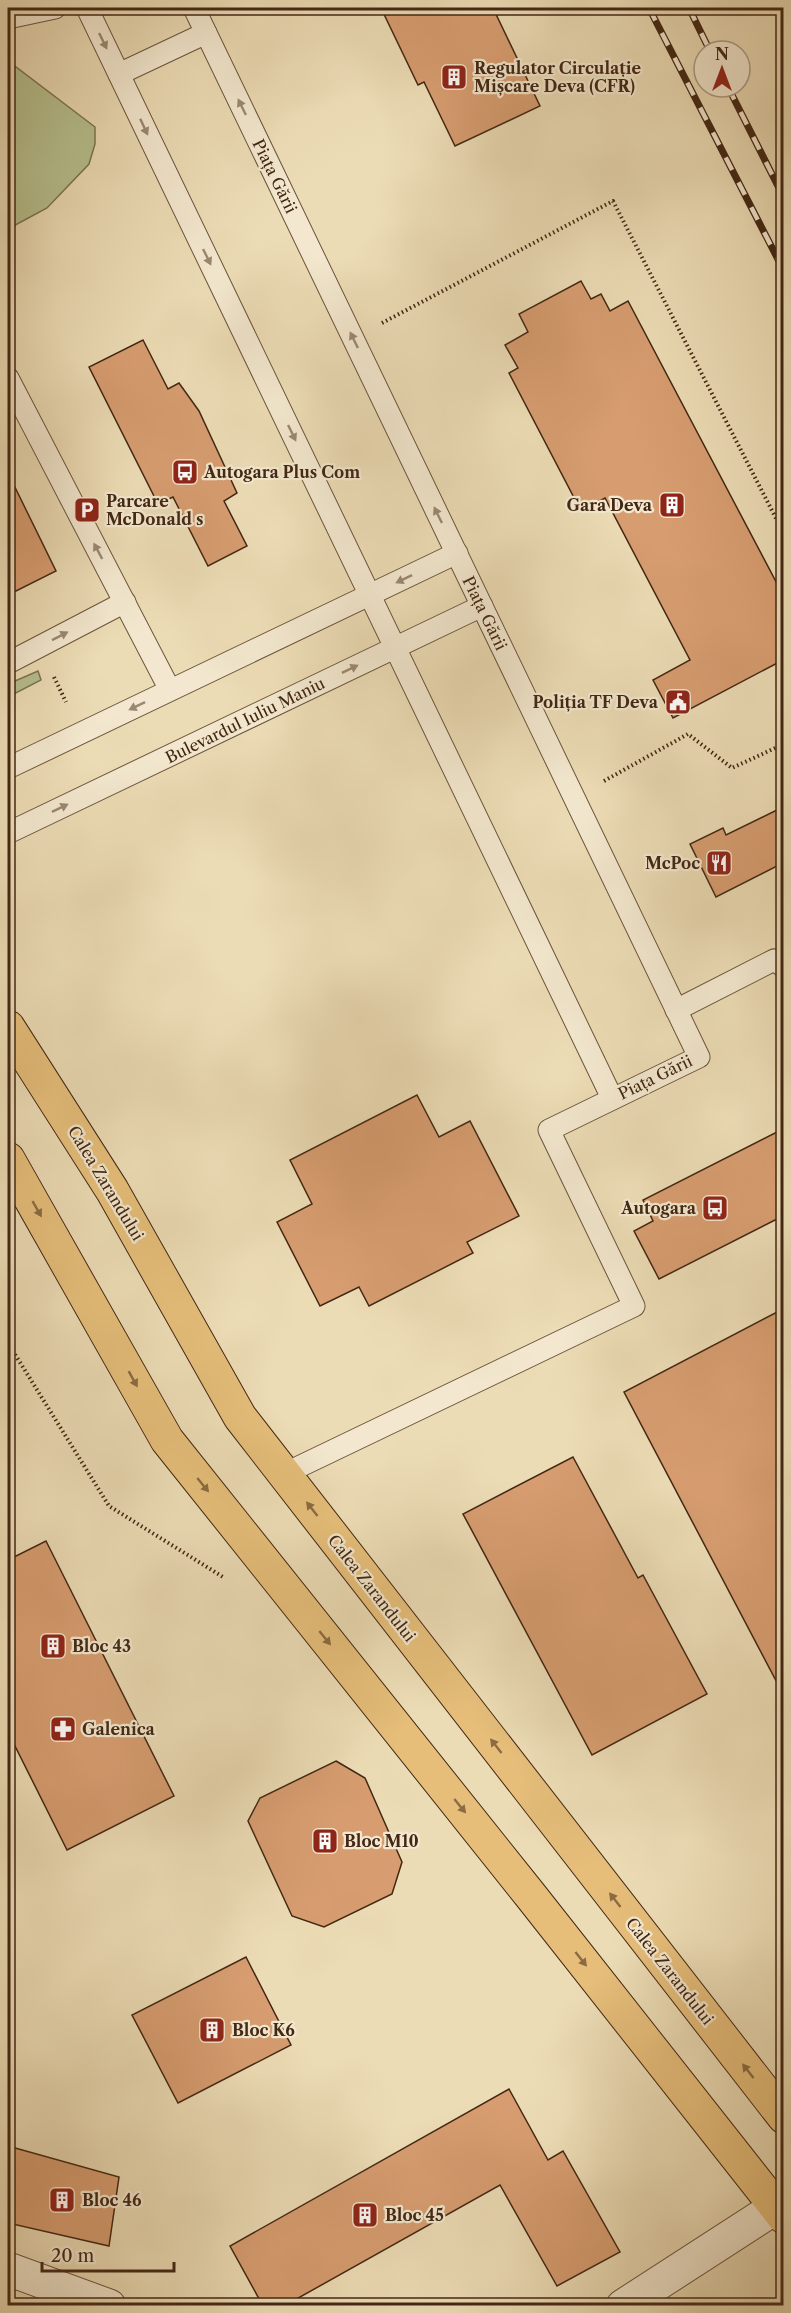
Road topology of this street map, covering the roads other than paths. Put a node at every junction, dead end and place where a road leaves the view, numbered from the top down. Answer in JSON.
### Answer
{"nodes":[{"id":1,"x":55,"y":8,"type":"edge"},
{"id":2,"x":87,"y":8,"type":"edge"},
{"id":3,"x":194,"y":8,"type":"edge"},
{"id":4,"x":8,"y":18,"type":"edge"},
{"id":5,"x":206,"y":33,"type":"junction"},
{"id":6,"x":119,"y":74,"type":"junction"},
{"id":7,"x":8,"y":378,"type":"edge"},
{"id":8,"x":457,"y":553,"type":"junction"},
{"id":9,"x":370,"y":595,"type":"junction"},
{"id":10,"x":125,"y":602,"type":"junction"},
{"id":11,"x":482,"y":606,"type":"junction"},
{"id":12,"x":395,"y":648,"type":"junction"},
{"id":13,"x":8,"y":663,"type":"edge"},
{"id":14,"x":170,"y":690,"type":"junction"},
{"id":15,"x":8,"y":768,"type":"edge"},
{"id":16,"x":8,"y":833,"type":"edge"},
{"id":17,"x":783,"y":967,"type":"edge"},
{"id":18,"x":676,"y":1010,"type":"junction"},
{"id":19,"x":8,"y":1027,"type":"edge"},
{"id":20,"x":612,"y":1098,"type":"junction"},
{"id":21,"x":8,"y":1159,"type":"edge"},
{"id":22,"x":284,"y":1474,"type":"junction"},
{"id":23,"x":783,"y":2117,"type":"edge"},
{"id":24,"x":781,"y":2208,"type":"edge"},
{"id":25,"x":8,"y":2269,"type":"edge"},
{"id":26,"x":109,"y":2306,"type":"edge"},
{"id":27,"x":622,"y":2306,"type":"edge"}],
"edges":[{"from":1,"to":4,"type":"lane"},
{"from":2,"to":6,"type":"lane","name":"Piața Gării","one_way":true},
{"from":3,"to":5,"type":"lane","name":"Piața Gării"},
{"from":5,"to":6,"type":"lane"},
{"from":8,"to":5,"type":"lane","name":"Piața Gării","one_way":true},
{"from":6,"to":9,"type":"lane","name":"Piața Gării","one_way":true},
{"from":10,"to":7,"type":"lane","one_way":true},
{"from":8,"to":9,"type":"lane","one_way":true},
{"from":8,"to":11,"type":"lane","name":"Piața Gării"},
{"from":9,"to":12,"type":"lane","name":"Piața Gării"},
{"from":9,"to":14,"type":"lane"},
{"from":13,"to":10,"type":"lane","one_way":true},
{"from":10,"to":14,"type":"lane"},
{"from":11,"to":12,"type":"lane","name":"Bulevardul Iuliu Maniu"},
{"from":11,"to":18,"type":"lane","name":"Piața Gării"},
{"from":16,"to":12,"type":"lane","name":"Bulevardul Iuliu Maniu","one_way":true},
{"from":12,"to":20,"type":"lane","name":"Piața Gării"},
{"from":14,"to":15,"type":"lane","one_way":true},
{"from":17,"to":18,"type":"lane"},
{"from":18,"to":20,"type":"lane","name":"Piața Gării"},
{"from":19,"to":22,"type":"main road","name":"Calea Zarandului"},
{"from":20,"to":22,"type":"lane"},
{"from":21,"to":24,"type":"main road","one_way":true},
{"from":23,"to":22,"type":"main road","name":"Calea Zarandului","one_way":true},
{"from":24,"to":27,"type":"street"},
{"from":25,"to":26,"type":"street"}]}
